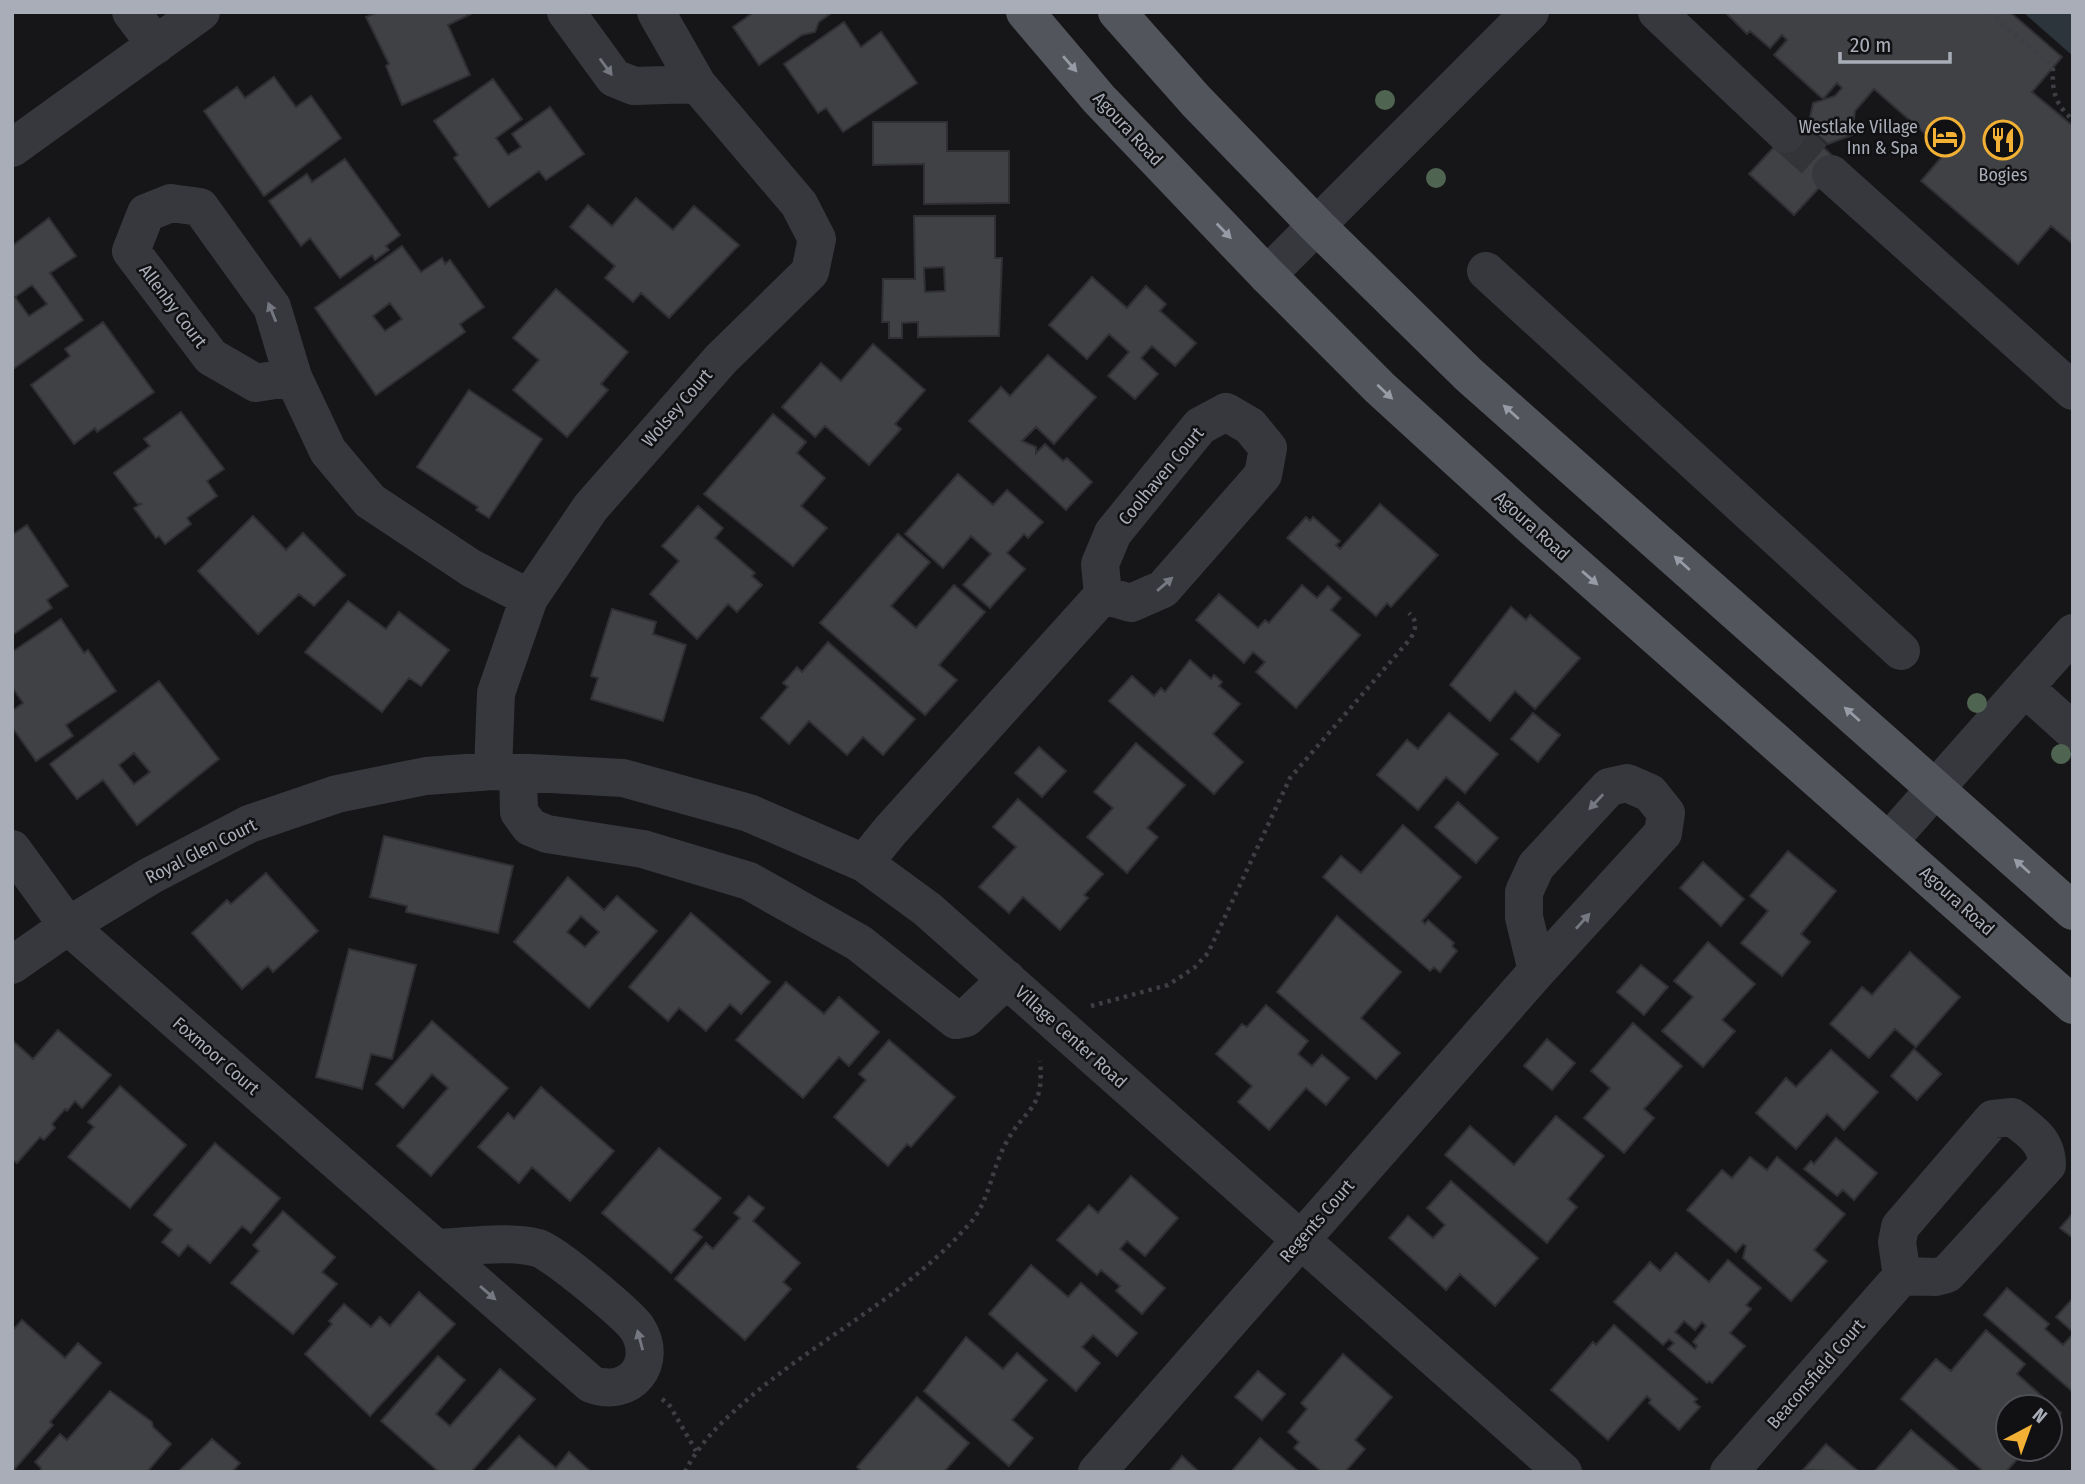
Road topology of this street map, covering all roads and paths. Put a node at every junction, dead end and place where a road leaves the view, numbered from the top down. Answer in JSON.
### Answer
{"nodes":[{"id":1,"x":131,"y":12,"type":"edge"},
{"id":2,"x":201,"y":12,"type":"edge"},
{"id":3,"x":566,"y":12,"type":"edge"},
{"id":4,"x":656,"y":12,"type":"edge"},
{"id":5,"x":1025,"y":12,"type":"edge"},
{"id":6,"x":1117,"y":12,"type":"edge"},
{"id":7,"x":1530,"y":12,"type":"edge"},
{"id":8,"x":1657,"y":12,"type":"edge"},
{"id":9,"x":1989,"y":12,"type":"edge"},
{"id":10,"x":156,"y":45,"type":"junction"},
{"id":11,"x":697,"y":84,"type":"junction"},
{"id":12,"x":2073,"y":120,"type":"edge"},
{"id":13,"x":1786,"y":134,"type":"tunnel mouth"},
{"id":14,"x":12,"y":148,"type":"edge"},
{"id":15,"x":1831,"y":174,"type":"tunnel mouth"},
{"id":16,"x":1317,"y":226,"type":"junction"},
{"id":17,"x":1486,"y":271,"type":"dead end"},
{"id":18,"x":1267,"y":275,"type":"junction"},
{"id":19,"x":293,"y":377,"type":"junction"},
{"id":20,"x":2073,"y":391,"type":"edge"},
{"id":21,"x":1103,"y":595,"type":"junction"},
{"id":22,"x":529,"y":598,"type":"junction"},
{"id":23,"x":1409,"y":613,"type":"dead end"},
{"id":24,"x":2070,"y":642,"type":"edge"},
{"id":25,"x":1902,"y":651,"type":"dead end"},
{"id":26,"x":2025,"y":688,"type":"junction"},
{"id":27,"x":2073,"y":731,"type":"edge"},
{"id":28,"x":505,"y":772,"type":"junction"},
{"id":29,"x":1936,"y":789,"type":"junction"},
{"id":30,"x":1889,"y":841,"type":"junction"},
{"id":31,"x":12,"y":849,"type":"edge"},
{"id":32,"x":864,"y":863,"type":"junction"},
{"id":33,"x":2073,"y":911,"type":"edge"},
{"id":34,"x":68,"y":926,"type":"junction"},
{"id":35,"x":12,"y":965,"type":"edge"},
{"id":36,"x":1537,"y":971,"type":"junction"},
{"id":37,"x":1007,"y":979,"type":"junction"},
{"id":38,"x":2073,"y":1005,"type":"edge"},
{"id":39,"x":1064,"y":1031,"type":"junction"},
{"id":40,"x":1299,"y":1241,"type":"junction"},
{"id":41,"x":436,"y":1248,"type":"junction"},
{"id":42,"x":1902,"y":1276,"type":"dead end"},
{"id":43,"x":636,"y":1377,"type":"junction"},
{"id":44,"x":696,"y":1451,"type":"junction"},
{"id":45,"x":685,"y":1472,"type":"edge"},
{"id":46,"x":1097,"y":1472,"type":"edge"},
{"id":47,"x":1563,"y":1472,"type":"edge"},
{"id":48,"x":1730,"y":1472,"type":"edge"}],
"edges":[{"from":1,"to":10,"type":"street"},
{"from":2,"to":10,"type":"street"},
{"from":3,"to":11,"type":"street","one_way":true},
{"from":4,"to":11,"type":"street","name":"Wolsey Court"},
{"from":5,"to":18,"type":"main road","name":"Agoura Road","one_way":true},
{"from":6,"to":16,"type":"main road"},
{"from":7,"to":16,"type":"street"},
{"from":8,"to":13,"type":"street"},
{"from":9,"to":12,"type":"path"},
{"from":10,"to":14,"type":"street"},
{"from":11,"to":22,"type":"street","name":"Wolsey Court"},
{"from":15,"to":20,"type":"street"},
{"from":16,"to":18,"type":"street"},
{"from":29,"to":16,"type":"main road","one_way":true},
{"from":17,"to":25,"type":"street"},
{"from":18,"to":30,"type":"main road","name":"Agoura Road","one_way":true},
{"from":19,"to":19,"type":"street","name":"Allenby Court","one_way":true},
{"from":19,"to":22,"type":"street","name":"Allenby Court"},
{"from":21,"to":21,"type":"street","name":"Coolhaven Court","one_way":true},
{"from":21,"to":32,"type":"street"},
{"from":22,"to":28,"type":"street","name":"Wolsey Court"},
{"from":23,"to":39,"type":"path"},
{"from":24,"to":26,"type":"street"},
{"from":26,"to":27,"type":"street"},
{"from":26,"to":29,"type":"street"},
{"from":28,"to":32,"type":"street","name":"Village Center Road"},
{"from":28,"to":34,"type":"street","name":"Royal Glen Court"},
{"from":28,"to":37,"type":"street","name":"Wolsey Court"},
{"from":29,"to":30,"type":"street"},
{"from":33,"to":29,"type":"main road","one_way":true},
{"from":30,"to":38,"type":"main road","name":"Agoura Road"},
{"from":31,"to":34,"type":"street","name":"Foxmoor Court"},
{"from":32,"to":37,"type":"street","name":"Village Center Road"},
{"from":34,"to":35,"type":"street","name":"Royal Glen Court"},
{"from":34,"to":41,"type":"street","name":"Foxmoor Court"},
{"from":36,"to":36,"type":"street","name":"Regents Court","one_way":true},
{"from":36,"to":40,"type":"street","name":"Regents Court"},
{"from":37,"to":39,"type":"street","name":"Village Center Road"},
{"from":39,"to":40,"type":"street","name":"Village Center Road"},
{"from":39,"to":44,"type":"path"},
{"from":40,"to":46,"type":"street","name":"Regents Court"},
{"from":40,"to":47,"type":"street","name":"Village Center Road"},
{"from":41,"to":43,"type":"street","name":"Foxmoor Court","one_way":true},
{"from":43,"to":41,"type":"street","one_way":true},
{"from":42,"to":48,"type":"street","name":"Beaconsfield Court"},
{"from":43,"to":44,"type":"path"},
{"from":44,"to":45,"type":"path"}]}
